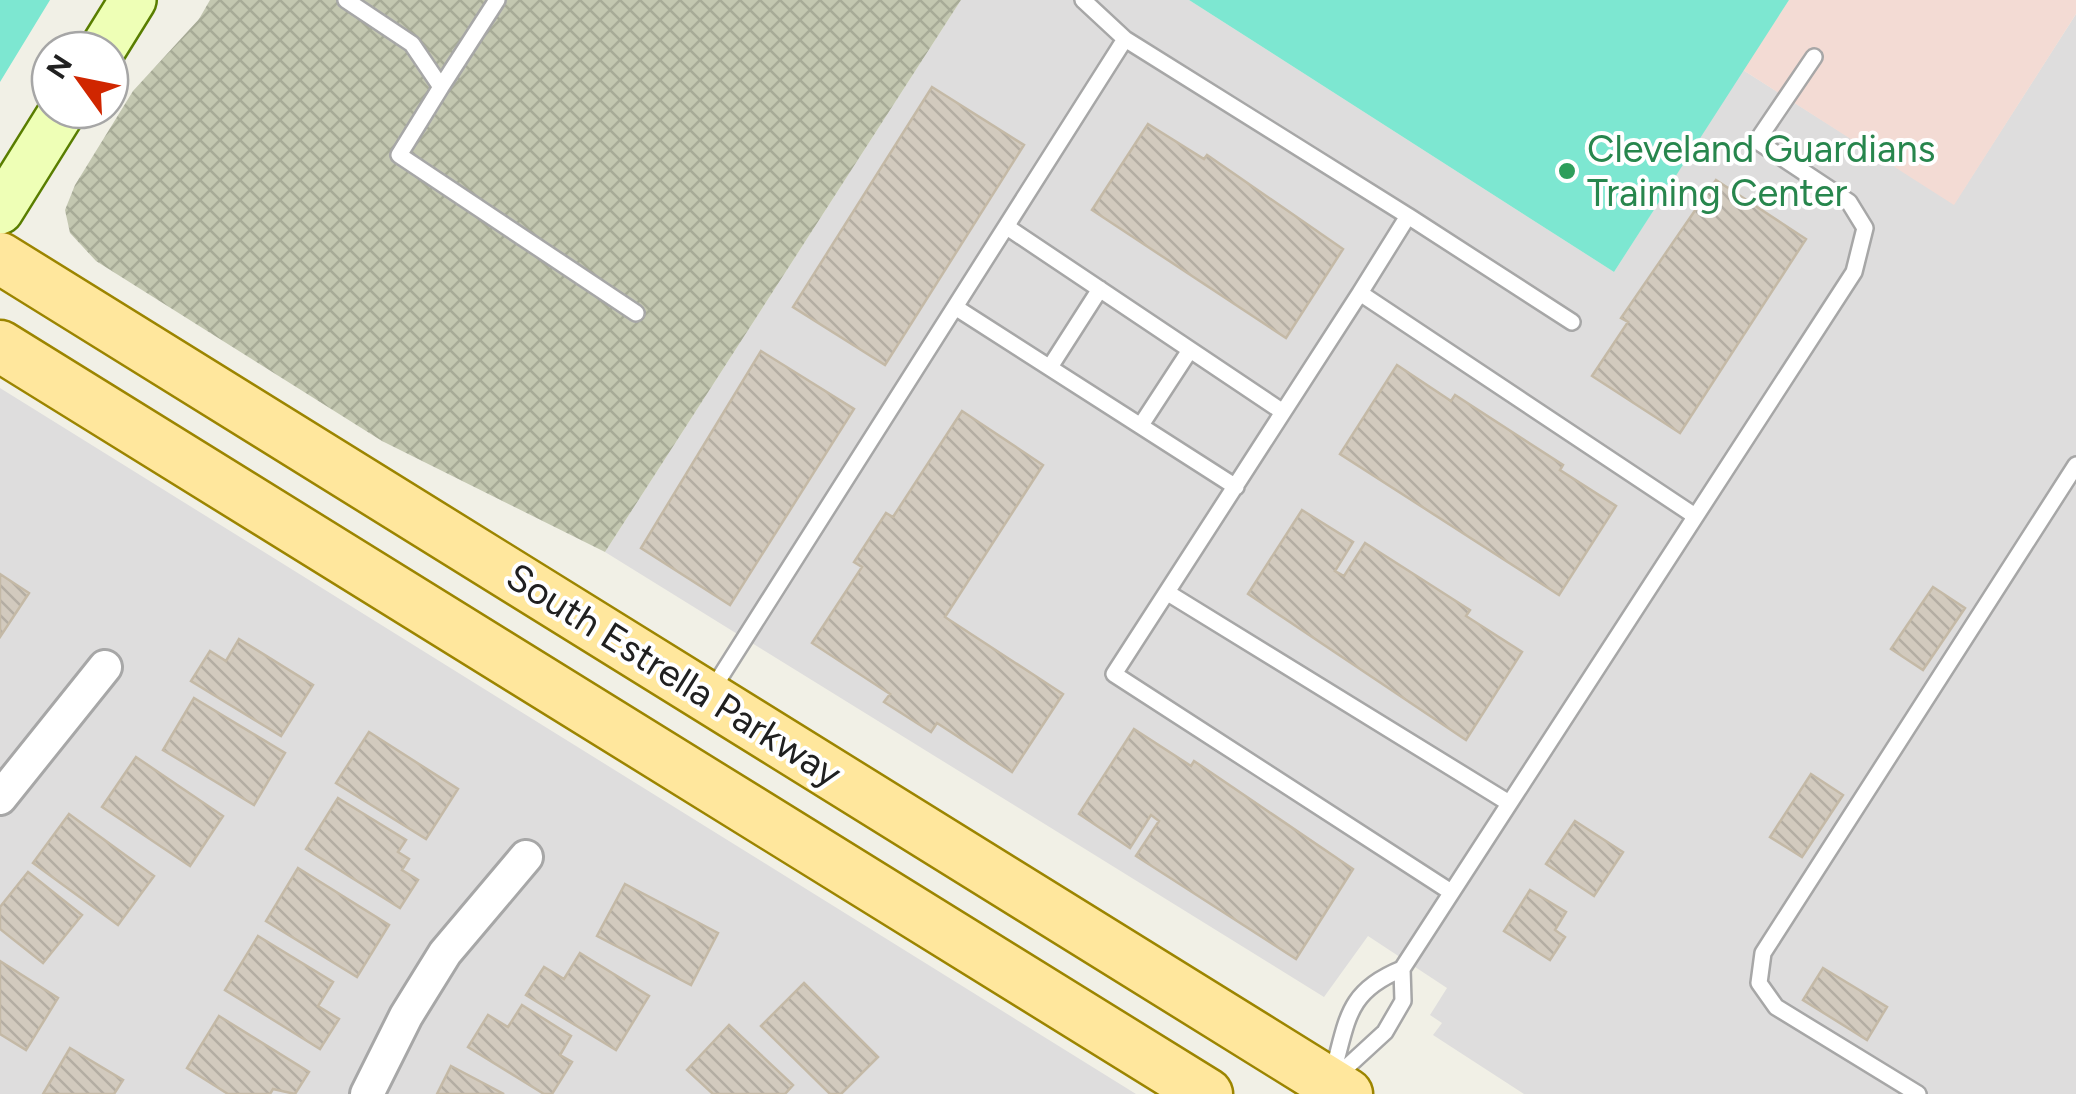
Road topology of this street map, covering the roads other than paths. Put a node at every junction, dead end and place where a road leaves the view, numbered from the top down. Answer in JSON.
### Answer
{"nodes":[{"id":1,"x":134,"y":0,"type":"edge"},
{"id":2,"x":346,"y":0,"type":"edge"},
{"id":3,"x":497,"y":0,"type":"edge"},
{"id":4,"x":1084,"y":0,"type":"edge"},
{"id":5,"x":115,"y":30,"type":"edge"},
{"id":6,"x":1125,"y":39,"type":"junction"},
{"id":7,"x":1814,"y":56,"type":"dead end"},
{"id":8,"x":441,"y":87,"type":"junction"},
{"id":9,"x":51,"y":130,"type":"edge"},
{"id":10,"x":0,"y":211,"type":"edge"},
{"id":11,"x":1408,"y":216,"type":"junction"},
{"id":12,"x":1007,"y":227,"type":"junction"},
{"id":13,"x":0,"y":258,"type":"edge"},
{"id":14,"x":1100,"y":289,"type":"junction"},
{"id":15,"x":1360,"y":293,"type":"junction"},
{"id":16,"x":955,"y":307,"type":"junction"},
{"id":17,"x":636,"y":313,"type":"dead end"},
{"id":18,"x":1572,"y":322,"type":"dead end"},
{"id":19,"x":0,"y":346,"type":"edge"},
{"id":20,"x":1190,"y":350,"type":"junction"},
{"id":21,"x":1050,"y":367,"type":"junction"},
{"id":22,"x":1283,"y":412,"type":"junction"},
{"id":23,"x":1141,"y":425,"type":"junction"},
{"id":24,"x":2076,"y":466,"type":"edge"},
{"id":25,"x":1236,"y":486,"type":"junction"},
{"id":26,"x":1695,"y":516,"type":"junction"},
{"id":27,"x":1168,"y":593,"type":"junction"},
{"id":28,"x":105,"y":667,"type":"dead end"},
{"id":29,"x":708,"y":695,"type":"junction"},
{"id":30,"x":0,"y":798,"type":"edge"},
{"id":31,"x":1509,"y":803,"type":"junction"},
{"id":32,"x":526,"y":857,"type":"dead end"},
{"id":33,"x":1451,"y":892,"type":"junction"},
{"id":34,"x":1402,"y":968,"type":"junction"},
{"id":35,"x":1338,"y":1088,"type":"edge"},
{"id":36,"x":367,"y":1094,"type":"edge"},
{"id":37,"x":1208,"y":1094,"type":"edge"},
{"id":38,"x":1918,"y":1094,"type":"edge"}],
"edges":[{"from":1,"to":5,"type":"main road"},
{"from":2,"to":8,"type":"lane"},
{"from":3,"to":8,"type":"lane"},
{"from":4,"to":6,"type":"lane"},
{"from":6,"to":11,"type":"lane"},
{"from":6,"to":12,"type":"lane"},
{"from":7,"to":26,"type":"lane"},
{"from":8,"to":17,"type":"lane"},
{"from":9,"to":10,"type":"main road"},
{"from":11,"to":15,"type":"lane"},
{"from":11,"to":18,"type":"lane"},
{"from":12,"to":14,"type":"lane"},
{"from":12,"to":16,"type":"lane"},
{"from":13,"to":29,"type":"main road","name":"South Estrella Parkway"},
{"from":14,"to":20,"type":"lane"},
{"from":14,"to":21,"type":"lane"},
{"from":15,"to":22,"type":"lane"},
{"from":15,"to":26,"type":"lane"},
{"from":16,"to":21,"type":"lane"},
{"from":16,"to":29,"type":"lane"},
{"from":19,"to":37,"type":"main road","name":"South Estrella Parkway"},
{"from":20,"to":22,"type":"lane"},
{"from":20,"to":23,"type":"lane"},
{"from":21,"to":23,"type":"lane"},
{"from":22,"to":25,"type":"lane"},
{"from":23,"to":25,"type":"lane"},
{"from":24,"to":38,"type":"lane"},
{"from":25,"to":27,"type":"lane"},
{"from":26,"to":31,"type":"lane"},
{"from":27,"to":31,"type":"lane"},
{"from":27,"to":33,"type":"lane"},
{"from":28,"to":30,"type":"street"},
{"from":29,"to":35,"type":"main road","name":"South Estrella Parkway"},
{"from":31,"to":33,"type":"lane"},
{"from":32,"to":36,"type":"street"},
{"from":33,"to":34,"type":"lane"},
{"from":34,"to":35,"type":"lane"},
{"from":34,"to":35,"type":"lane"}]}
